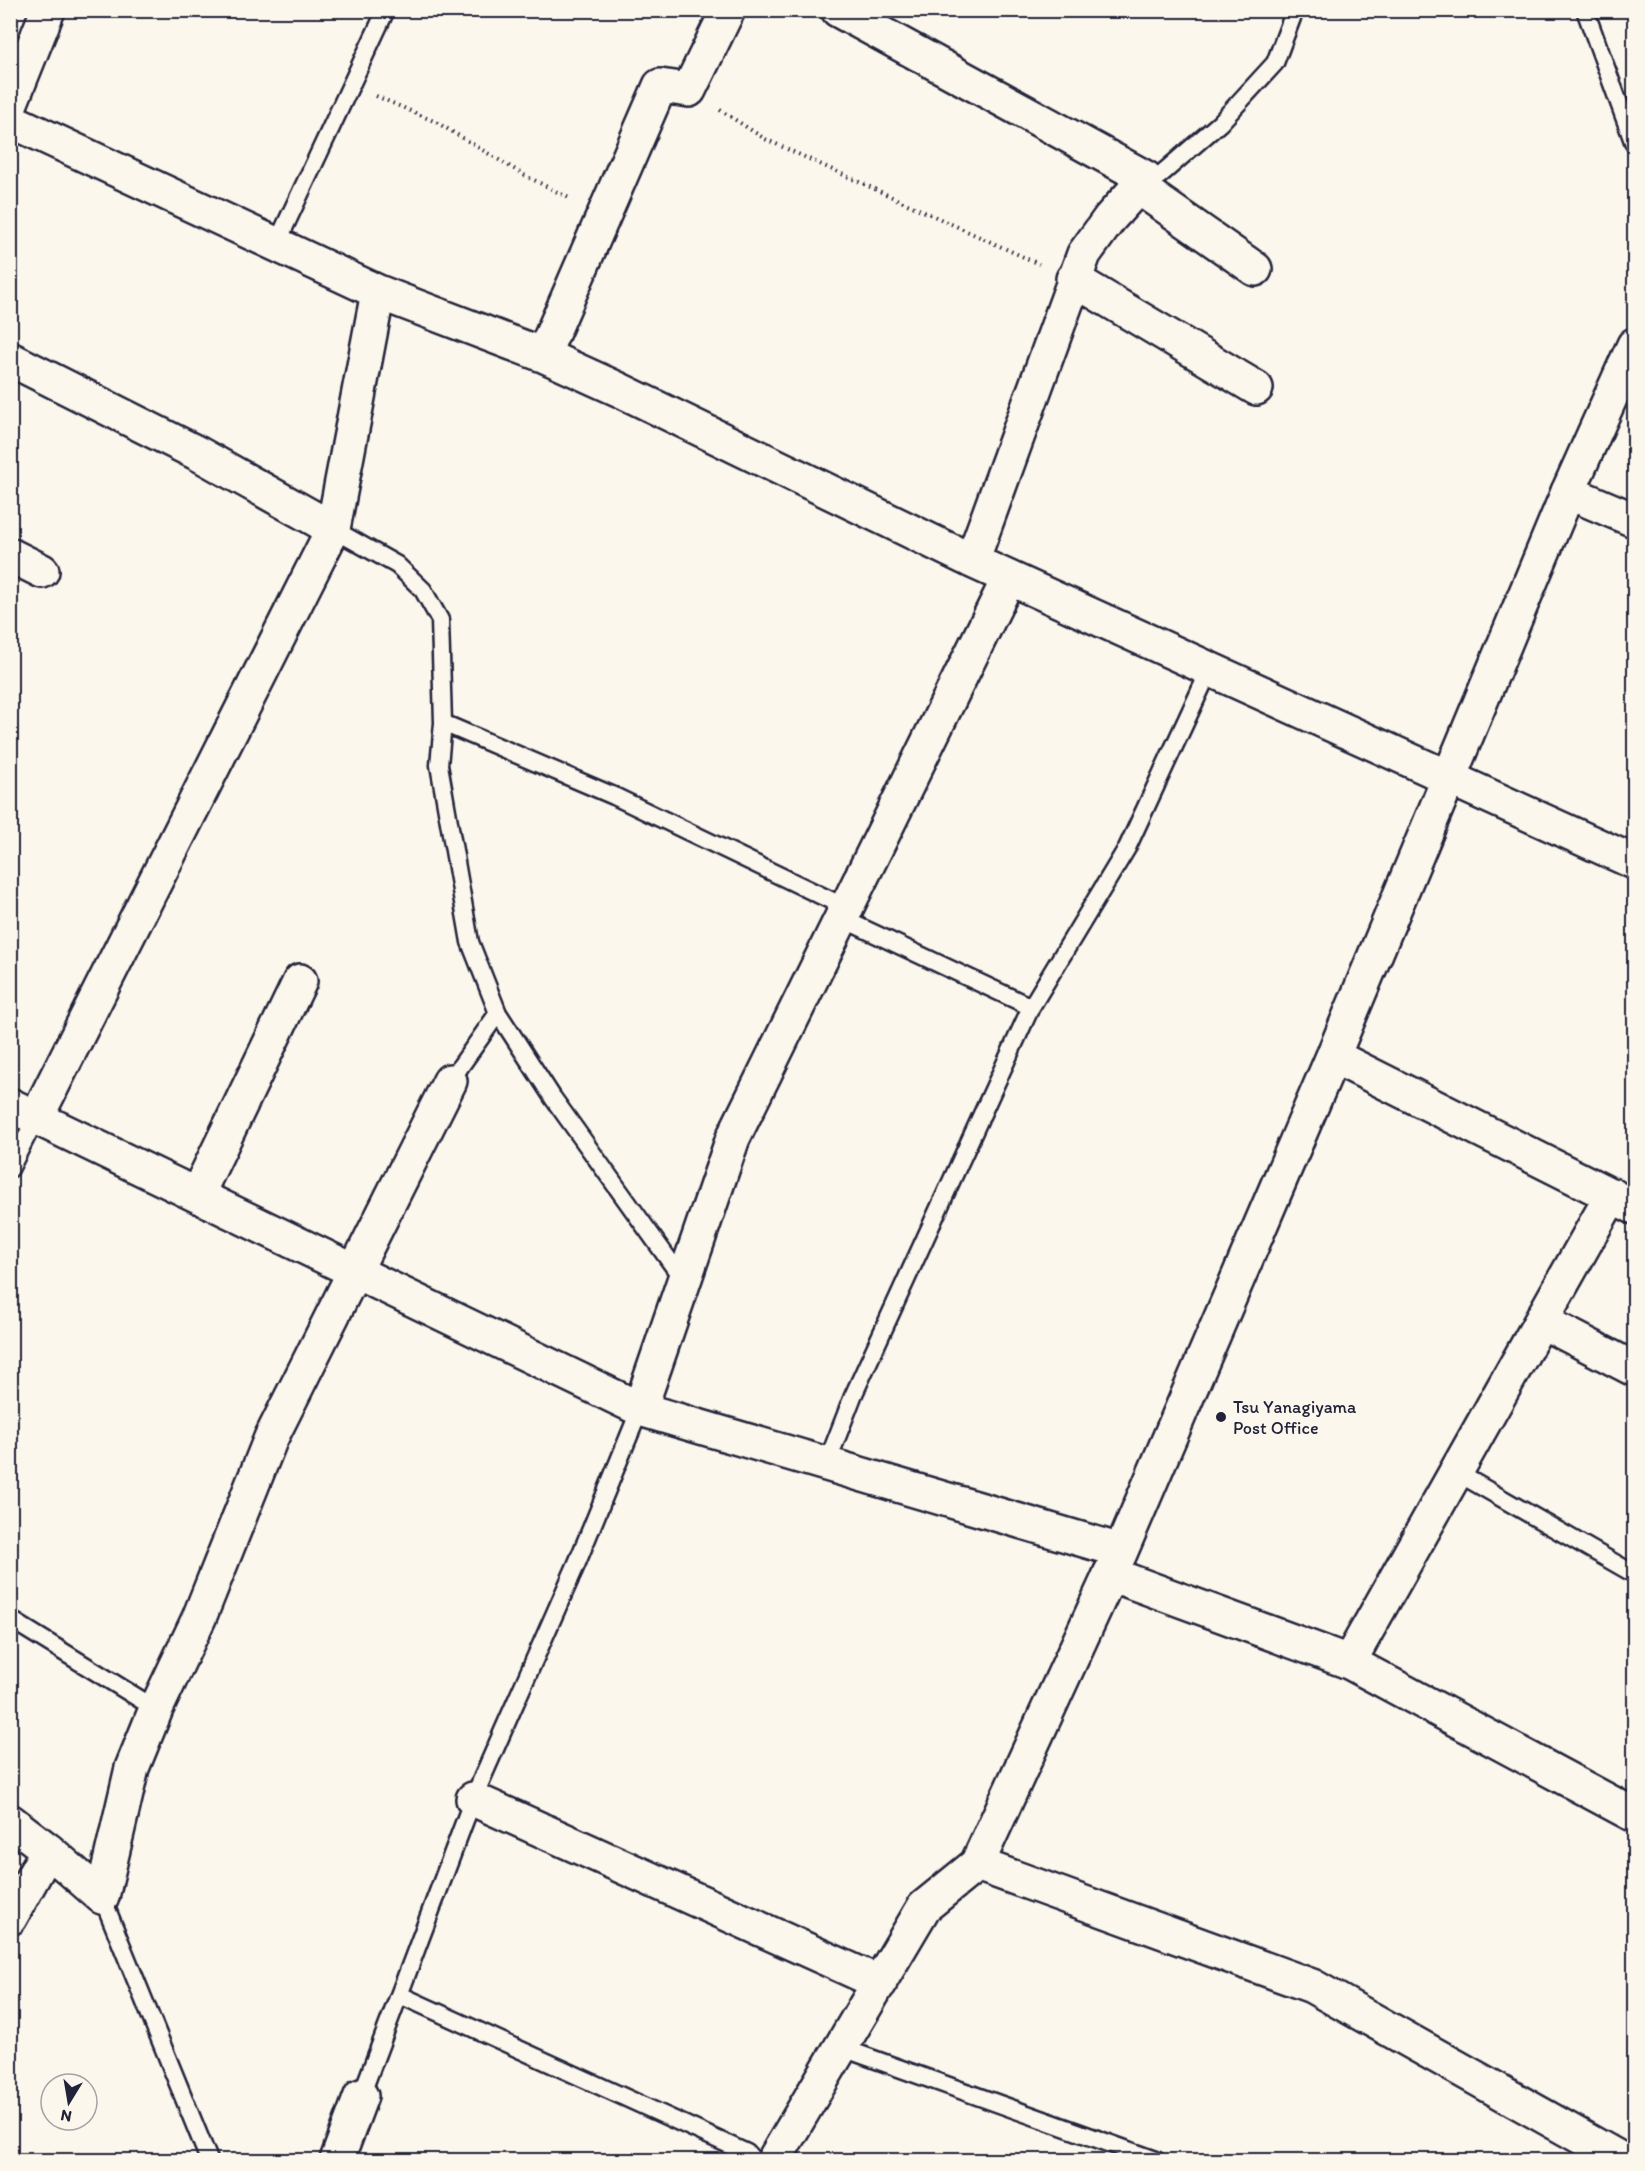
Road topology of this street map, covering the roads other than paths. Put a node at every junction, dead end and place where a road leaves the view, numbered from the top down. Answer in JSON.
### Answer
{"nodes":[{"id":1,"x":48,"y":10,"type":"edge"},
{"id":2,"x":386,"y":10,"type":"edge"},
{"id":3,"x":728,"y":10,"type":"edge"},
{"id":4,"x":838,"y":10,"type":"edge"},
{"id":5,"x":1295,"y":10,"type":"edge"},
{"id":6,"x":1585,"y":10,"type":"edge"},
{"id":7,"x":10,"y":105,"type":"edge"},
{"id":8,"x":10,"y":120,"type":"edge"},
{"id":9,"x":1635,"y":144,"type":"edge"},
{"id":10,"x":1142,"y":183,"type":"junction"},
{"id":11,"x":277,"y":243,"type":"junction"},
{"id":12,"x":1255,"y":269,"type":"dead end"},
{"id":13,"x":1072,"y":279,"type":"junction"},
{"id":14,"x":378,"y":292,"type":"junction"},
{"id":15,"x":1635,"y":345,"type":"edge"},
{"id":16,"x":543,"y":355,"type":"junction"},
{"id":17,"x":10,"y":359,"type":"edge"},
{"id":18,"x":1256,"y":388,"type":"dead end"},
{"id":19,"x":1568,"y":492,"type":"junction"},
{"id":20,"x":1635,"y":520,"type":"edge"},
{"id":21,"x":333,"y":529,"type":"junction"},
{"id":22,"x":10,"y":555,"type":"edge"},
{"id":23,"x":972,"y":561,"type":"junction"},
{"id":24,"x":42,"y":571,"type":"dead end"},
{"id":25,"x":1009,"y":578,"type":"junction"},
{"id":26,"x":1209,"y":669,"type":"junction"},
{"id":27,"x":443,"y":723,"type":"junction"},
{"id":28,"x":1449,"y":778,"type":"junction"},
{"id":29,"x":1635,"y":862,"type":"edge"},
{"id":30,"x":844,"y":913,"type":"junction"},
{"id":31,"x":300,"y":981,"type":"dead end"},
{"id":32,"x":1031,"y":1006,"type":"junction"},
{"id":33,"x":498,"y":1013,"type":"junction"},
{"id":34,"x":1333,"y":1056,"type":"junction"},
{"id":35,"x":450,"y":1081,"type":"joint"},
{"id":36,"x":23,"y":1112,"type":"edge"},
{"id":37,"x":10,"y":1168,"type":"edge"},
{"id":38,"x":196,"y":1195,"type":"junction"},
{"id":39,"x":1623,"y":1201,"type":"edge"},
{"id":40,"x":353,"y":1271,"type":"junction"},
{"id":41,"x":684,"y":1281,"type":"junction"},
{"id":42,"x":1541,"y":1322,"type":"junction"},
{"id":43,"x":1635,"y":1369,"type":"edge"},
{"id":44,"x":640,"y":1409,"type":"junction"},
{"id":45,"x":828,"y":1463,"type":"junction"},
{"id":46,"x":1456,"y":1472,"type":"junction"},
{"id":47,"x":1115,"y":1563,"type":"junction"},
{"id":48,"x":1635,"y":1574,"type":"edge"},
{"id":49,"x":10,"y":1619,"type":"edge"},
{"id":50,"x":1349,"y":1662,"type":"junction"},
{"id":51,"x":156,"y":1708,"type":"junction"},
{"id":52,"x":473,"y":1798,"type":"junction"},
{"id":53,"x":1635,"y":1815,"type":"edge"},
{"id":54,"x":10,"y":1821,"type":"edge"},
{"id":55,"x":48,"y":1850,"type":"junction"},
{"id":56,"x":977,"y":1864,"type":"junction"},
{"id":57,"x":102,"y":1897,"type":"junction"},
{"id":58,"x":10,"y":1918,"type":"edge"},
{"id":59,"x":880,"y":1983,"type":"junction"},
{"id":60,"x":400,"y":1995,"type":"junction"},
{"id":61,"x":840,"y":2047,"type":"junction"},
{"id":62,"x":361,"y":2096,"type":"joint"},
{"id":63,"x":209,"y":2160,"type":"edge"},
{"id":64,"x":337,"y":2160,"type":"edge"},
{"id":65,"x":769,"y":2160,"type":"edge"},
{"id":66,"x":1156,"y":2160,"type":"edge"},
{"id":67,"x":1622,"y":2160,"type":"edge"}],
"edges":[{"from":1,"to":7,"type":"street"},
{"from":2,"to":11,"type":"lane"},
{"from":3,"to":16,"type":"street"},
{"from":4,"to":10,"type":"street"},
{"from":5,"to":10,"type":"lane"},
{"from":6,"to":9,"type":"lane"},
{"from":8,"to":11,"type":"street"},
{"from":10,"to":12,"type":"street"},
{"from":10,"to":13,"type":"street"},
{"from":11,"to":14,"type":"street"},
{"from":13,"to":18,"type":"street"},
{"from":13,"to":23,"type":"street"},
{"from":14,"to":16,"type":"street"},
{"from":14,"to":21,"type":"street"},
{"from":15,"to":19,"type":"street"},
{"from":16,"to":23,"type":"street"},
{"from":17,"to":21,"type":"street"},
{"from":19,"to":20,"type":"street"},
{"from":19,"to":28,"type":"street"},
{"from":21,"to":27,"type":"lane"},
{"from":21,"to":36,"type":"street"},
{"from":22,"to":24,"type":"street"},
{"from":23,"to":25,"type":"street"},
{"from":25,"to":26,"type":"street"},
{"from":25,"to":30,"type":"street"},
{"from":26,"to":28,"type":"street"},
{"from":26,"to":32,"type":"lane"},
{"from":27,"to":30,"type":"lane"},
{"from":27,"to":33,"type":"lane"},
{"from":28,"to":29,"type":"street"},
{"from":28,"to":34,"type":"street"},
{"from":30,"to":32,"type":"lane"},
{"from":30,"to":41,"type":"street"},
{"from":31,"to":38,"type":"street"},
{"from":32,"to":45,"type":"lane"},
{"from":33,"to":35,"type":"lane"},
{"from":33,"to":41,"type":"lane"},
{"from":34,"to":39,"type":"street"},
{"from":34,"to":47,"type":"street"},
{"from":35,"to":40,"type":"street"},
{"from":36,"to":37,"type":"lane"},
{"from":36,"to":38,"type":"street"},
{"from":38,"to":40,"type":"street"},
{"from":39,"to":42,"type":"street"},
{"from":40,"to":44,"type":"street"},
{"from":40,"to":51,"type":"street"},
{"from":41,"to":44,"type":"street"},
{"from":42,"to":43,"type":"street"},
{"from":42,"to":46,"type":"street"},
{"from":44,"to":45,"type":"street"},
{"from":44,"to":52,"type":"lane"},
{"from":45,"to":47,"type":"street"},
{"from":46,"to":48,"type":"lane"},
{"from":46,"to":50,"type":"street"},
{"from":47,"to":50,"type":"street"},
{"from":47,"to":56,"type":"street"},
{"from":49,"to":51,"type":"lane"},
{"from":50,"to":53,"type":"street"},
{"from":51,"to":57,"type":"street"},
{"from":52,"to":59,"type":"street"},
{"from":52,"to":60,"type":"lane"},
{"from":54,"to":55,"type":"street"},
{"from":55,"to":57,"type":"street"},
{"from":55,"to":58,"type":"street"},
{"from":56,"to":59,"type":"street"},
{"from":56,"to":67,"type":"street"},
{"from":57,"to":63,"type":"lane"},
{"from":59,"to":61,"type":"street"},
{"from":60,"to":62,"type":"lane"},
{"from":60,"to":65,"type":"lane"},
{"from":61,"to":65,"type":"street"},
{"from":61,"to":66,"type":"lane"},
{"from":62,"to":64,"type":"street"}]}
